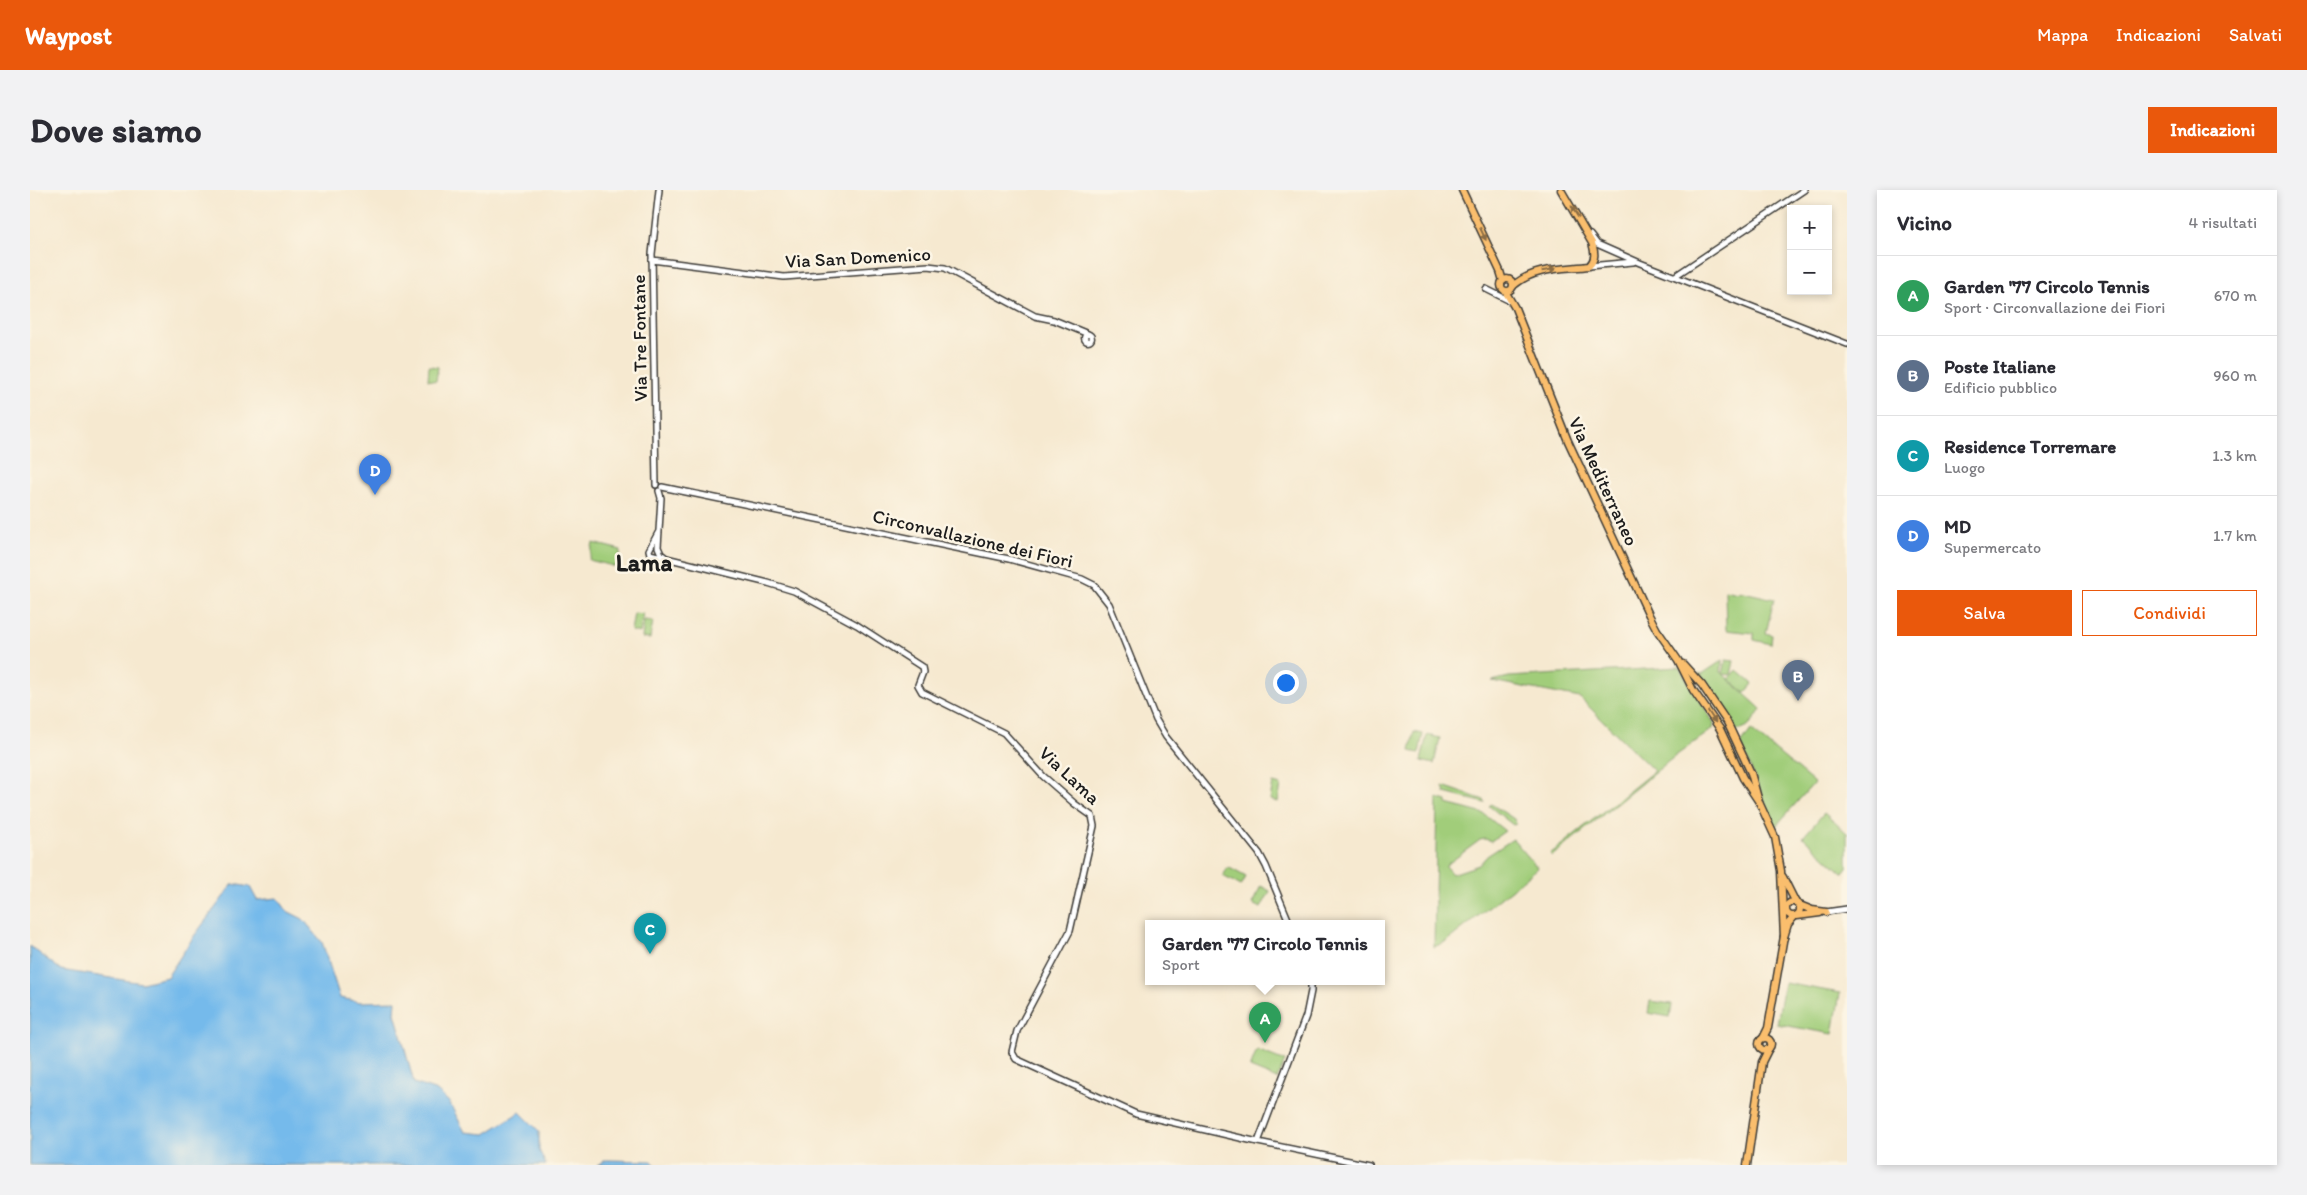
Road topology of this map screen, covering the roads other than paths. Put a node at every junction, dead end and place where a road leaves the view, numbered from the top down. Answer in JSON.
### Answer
{"nodes":[{"id":1,"x":659,"y":190,"type":"edge"},
{"id":2,"x":1462,"y":190,"type":"edge"},
{"id":3,"x":1561,"y":190,"type":"edge"},
{"id":4,"x":1804,"y":190,"type":"edge"},
{"id":5,"x":1588,"y":233,"type":"junction"},
{"id":6,"x":652,"y":260,"type":"junction"},
{"id":7,"x":1640,"y":263,"type":"junction"},
{"id":8,"x":1589,"y":266,"type":"junction"},
{"id":9,"x":1675,"y":276,"type":"junction"},
{"id":10,"x":1503,"y":281,"type":"junction"},
{"id":11,"x":1513,"y":287,"type":"junction"},
{"id":12,"x":1486,"y":289,"type":"dead end"},
{"id":13,"x":1505,"y":291,"type":"junction"},
{"id":14,"x":1511,"y":302,"type":"junction"},
{"id":15,"x":1515,"y":308,"type":"junction"},
{"id":16,"x":1086,"y":336,"type":"dead end"},
{"id":17,"x":1847,"y":344,"type":"edge"},
{"id":18,"x":659,"y":488,"type":"junction"},
{"id":19,"x":658,"y":533,"type":"junction"},
{"id":20,"x":670,"y":560,"type":"junction"},
{"id":21,"x":1678,"y":660,"type":"junction"},
{"id":22,"x":1705,"y":690,"type":"junction"},
{"id":23,"x":1698,"y":696,"type":"junction"},
{"id":24,"x":1749,"y":769,"type":"junction"},
{"id":25,"x":1740,"y":773,"type":"junction"},
{"id":26,"x":1759,"y":802,"type":"junction"},
{"id":27,"x":1781,"y":871,"type":"junction"},
{"id":28,"x":1797,"y":903,"type":"junction"},
{"id":29,"x":1847,"y":909,"type":"edge"},
{"id":30,"x":1786,"y":910,"type":"junction"},
{"id":31,"x":1826,"y":912,"type":"junction"},
{"id":32,"x":1795,"y":916,"type":"junction"},
{"id":33,"x":1288,"y":920,"type":"edge"},
{"id":34,"x":1784,"y":938,"type":"junction"},
{"id":35,"x":1311,"y":985,"type":"edge"},
{"id":36,"x":1766,"y":1039,"type":"junction"},
{"id":37,"x":1765,"y":1048,"type":"junction"},
{"id":38,"x":1258,"y":1142,"type":"junction"},
{"id":39,"x":1369,"y":1165,"type":"edge"},
{"id":40,"x":1747,"y":1165,"type":"edge"}],
"edges":[{"from":1,"to":6,"type":"street","name":"Via Tre Fontane"},
{"from":2,"to":10,"type":"main road","one_way":true},
{"from":5,"to":3,"type":"main road","one_way":true},
{"from":4,"to":9,"type":"street"},
{"from":5,"to":7,"type":"street"},
{"from":5,"to":8,"type":"main road"},
{"from":6,"to":16,"type":"street","name":"Via San Domenico"},
{"from":6,"to":18,"type":"street","name":"Via Tre Fontane"},
{"from":7,"to":8,"type":"street"},
{"from":7,"to":9,"type":"street"},
{"from":11,"to":8,"type":"main road","one_way":true},
{"from":9,"to":17,"type":"street"},
{"from":10,"to":11,"type":"main road"},
{"from":10,"to":13,"type":"main road"},
{"from":11,"to":13,"type":"main road"},
{"from":11,"to":15,"type":"main road"},
{"from":12,"to":14,"type":"street"},
{"from":13,"to":14,"type":"main road"},
{"from":14,"to":15,"type":"main road"},
{"from":15,"to":21,"type":"main road","name":"Via Mediterraneo"},
{"from":18,"to":19,"type":"street","name":"Via Tre Fontane"},
{"from":18,"to":33,"type":"street","name":"Circonvallazione dei Fiori"},
{"from":19,"to":20,"type":"street"},
{"from":19,"to":20,"type":"street"},
{"from":20,"to":38,"type":"street","name":"Via Lama"},
{"from":21,"to":22,"type":"main road"},
{"from":21,"to":23,"type":"main road"},
{"from":22,"to":23,"type":"main road"},
{"from":22,"to":24,"type":"main road"},
{"from":23,"to":25,"type":"main road","one_way":true},
{"from":24,"to":25,"type":"main road"},
{"from":24,"to":26,"type":"main road"},
{"from":25,"to":26,"type":"main road"},
{"from":26,"to":27,"type":"main road"},
{"from":27,"to":28,"type":"main road"},
{"from":27,"to":30,"type":"main road"},
{"from":27,"to":34,"type":"main road"},
{"from":28,"to":30,"type":"main road"},
{"from":28,"to":31,"type":"main road"},
{"from":28,"to":32,"type":"main road"},
{"from":29,"to":31,"type":"street"},
{"from":30,"to":32,"type":"main road"},
{"from":30,"to":34,"type":"main road"},
{"from":31,"to":32,"type":"main road"},
{"from":32,"to":34,"type":"main road"},
{"from":34,"to":36,"type":"main road"},
{"from":35,"to":38,"type":"street"},
{"from":36,"to":37,"type":"main road"},
{"from":36,"to":37,"type":"main road"},
{"from":37,"to":40,"type":"main road"},
{"from":38,"to":39,"type":"street"}]}
